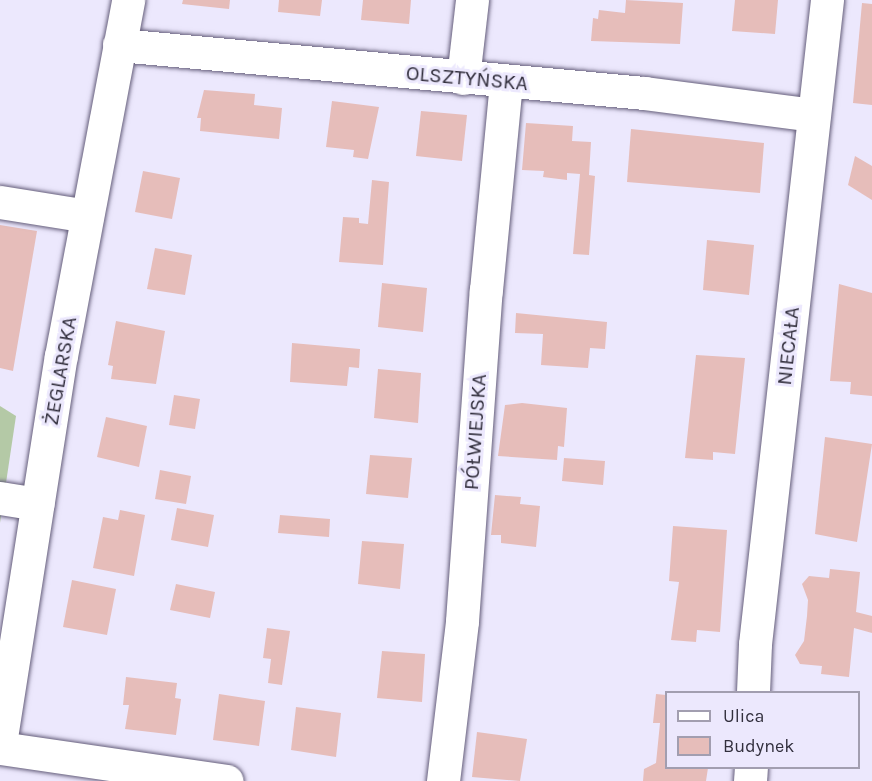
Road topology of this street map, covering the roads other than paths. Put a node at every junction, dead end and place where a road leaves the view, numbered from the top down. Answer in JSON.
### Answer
{"nodes":[{"id":1,"x":128,"y":0,"type":"edge"},
{"id":2,"x":472,"y":0,"type":"edge"},
{"id":3,"x":827,"y":0,"type":"edge"},
{"id":4,"x":119,"y":45,"type":"junction"},
{"id":5,"x":464,"y":78,"type":"junction"},
{"id":6,"x":506,"y":82,"type":"junction"},
{"id":7,"x":814,"y":115,"type":"junction"},
{"id":8,"x":0,"y":202,"type":"edge"},
{"id":9,"x":87,"y":216,"type":"junction"},
{"id":10,"x":0,"y":498,"type":"edge"},
{"id":11,"x":38,"y":504,"type":"junction"},
{"id":12,"x":753,"y":691,"type":"edge"},
{"id":13,"x":0,"y":746,"type":"edge"},
{"id":14,"x":227,"y":781,"type":"edge"},
{"id":15,"x":443,"y":781,"type":"edge"}],
"edges":[{"from":1,"to":4,"type":"street","name":"ŻEGLARSKA"},
{"from":2,"to":5,"type":"street"},
{"from":3,"to":7,"type":"street","name":"NIECAŁA"},
{"from":4,"to":5,"type":"street","name":"OLSZTYŃSKA"},
{"from":4,"to":9,"type":"street","name":"ŻEGLARSKA"},
{"from":5,"to":6,"type":"street","name":"OLSZTYŃSKA"},
{"from":6,"to":7,"type":"street","name":"OLSZTYŃSKA"},
{"from":6,"to":15,"type":"street","name":"PÓŁWIEJSKA"},
{"from":7,"to":12,"type":"street","name":"NIECAŁA"},
{"from":8,"to":9,"type":"street"},
{"from":9,"to":11,"type":"street","name":"ŻEGLARSKA"},
{"from":10,"to":11,"type":"street"},
{"from":11,"to":13,"type":"street","name":"ŻEGLARSKA"},
{"from":13,"to":14,"type":"street"}]}
